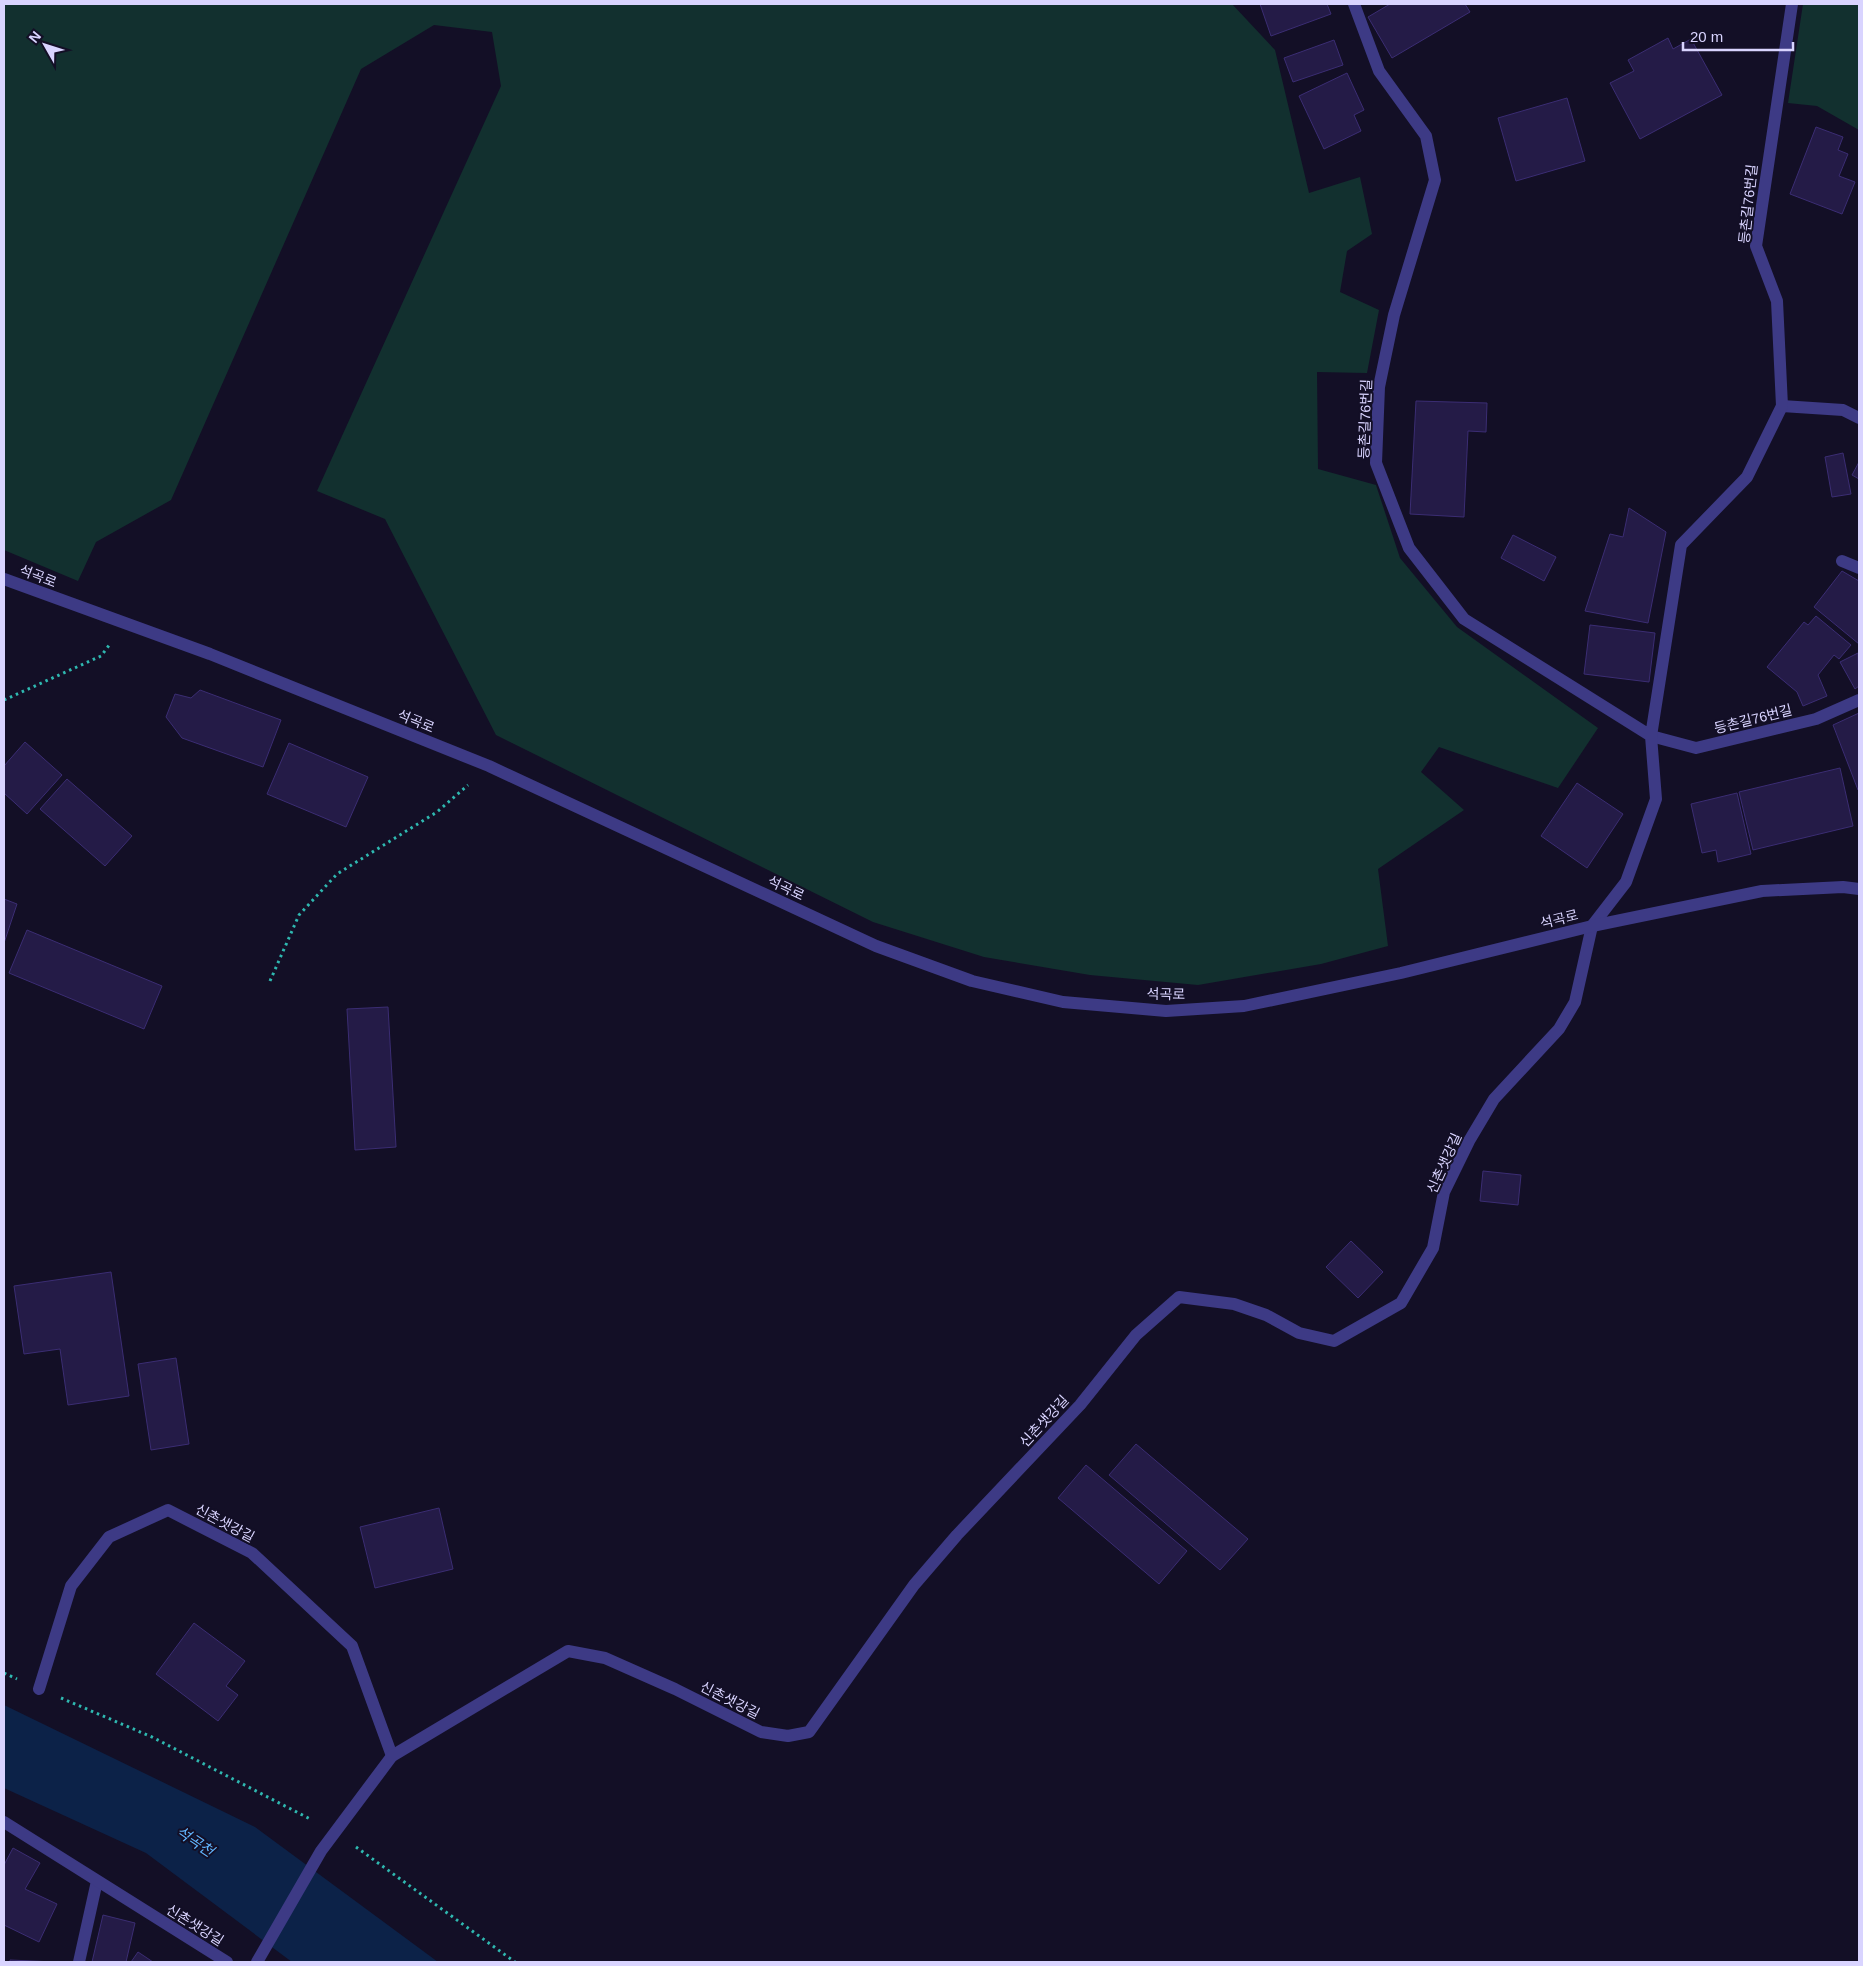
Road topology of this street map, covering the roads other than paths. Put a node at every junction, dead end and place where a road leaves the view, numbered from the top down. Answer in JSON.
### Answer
{"nodes":[{"id":1,"x":1354,"y":4,"type":"edge"},
{"id":2,"x":1792,"y":4,"type":"edge"},
{"id":3,"x":1782,"y":406,"type":"junction"},
{"id":4,"x":1859,"y":418,"type":"edge"},
{"id":5,"x":1842,"y":561,"type":"dead end"},
{"id":6,"x":1859,"y":568,"type":"edge"},
{"id":7,"x":4,"y":579,"type":"edge"},
{"id":8,"x":1859,"y":700,"type":"edge"},
{"id":9,"x":1651,"y":736,"type":"junction"},
{"id":10,"x":1859,"y":889,"type":"edge"},
{"id":11,"x":1592,"y":926,"type":"junction"},
{"id":12,"x":40,"y":1689,"type":"road end"},
{"id":13,"x":392,"y":1756,"type":"junction"},
{"id":14,"x":4,"y":1822,"type":"edge"},
{"id":15,"x":96,"y":1881,"type":"junction"},
{"id":16,"x":258,"y":1960,"type":"edge"},
{"id":17,"x":79,"y":1962,"type":"edge"},
{"id":18,"x":227,"y":1962,"type":"edge"}],
"edges":[{"from":1,"to":9,"type":"street","name":"등촌길76번길"},
{"from":2,"to":3,"type":"street","name":"등촌길76번길"},
{"from":3,"to":4,"type":"street"},
{"from":3,"to":9,"type":"street","name":"등촌길76번길"},
{"from":5,"to":6,"type":"street"},
{"from":7,"to":11,"type":"street","name":"석곡로"},
{"from":8,"to":9,"type":"street","name":"등촌길76번길"},
{"from":9,"to":11,"type":"street","name":"석곡로"},
{"from":10,"to":11,"type":"street","name":"석곡로"},
{"from":11,"to":13,"type":"street","name":"신촌샛강길"},
{"from":12,"to":13,"type":"street","name":"신촌샛강길"},
{"from":13,"to":16,"type":"street","name":"신촌샛강길"},
{"from":14,"to":15,"type":"street","name":"신촌샛강길"},
{"from":15,"to":17,"type":"street"},
{"from":15,"to":18,"type":"street","name":"신촌샛강길"}]}
